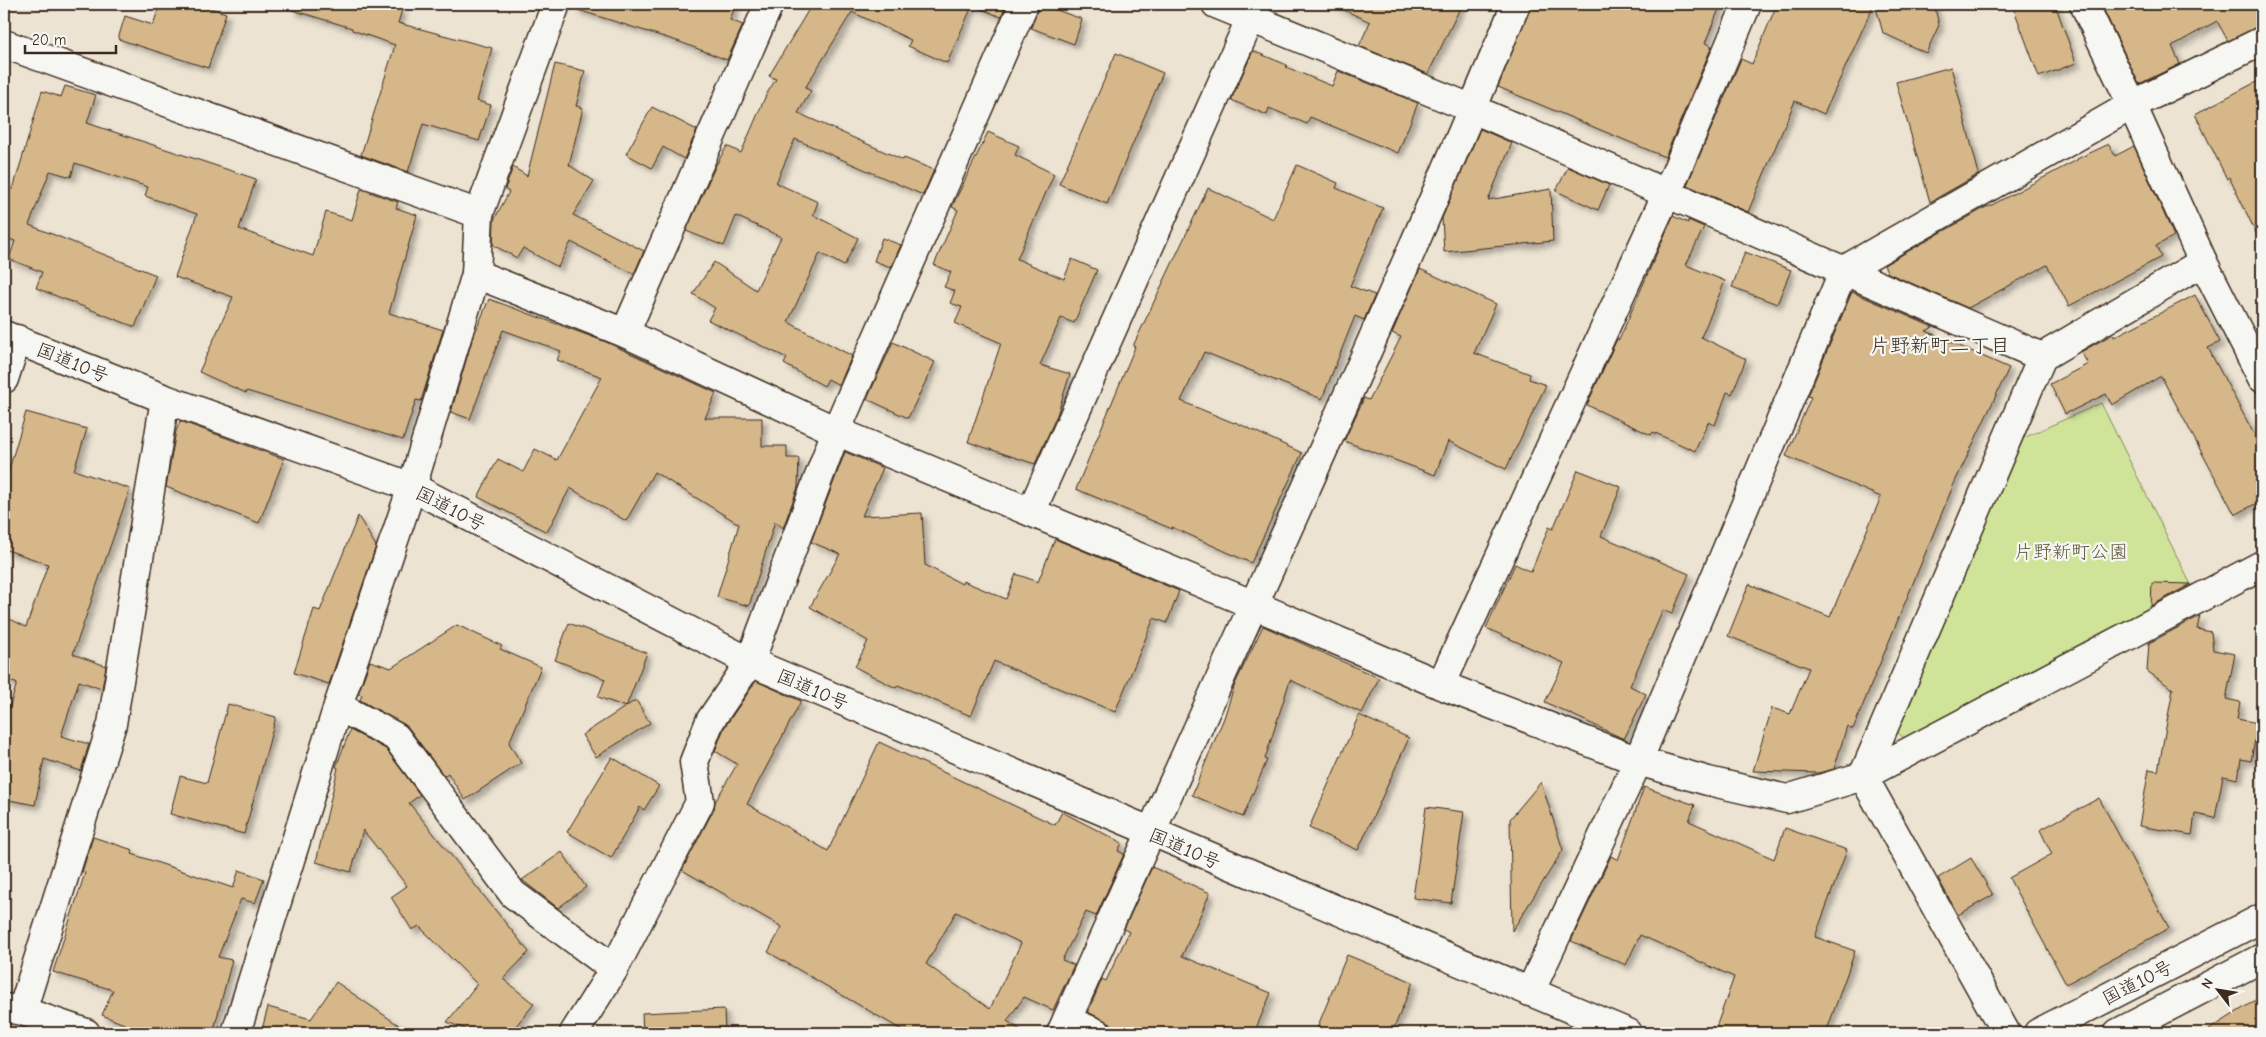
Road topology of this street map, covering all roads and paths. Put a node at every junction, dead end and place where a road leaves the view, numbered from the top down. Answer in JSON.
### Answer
{"nodes":[{"id":1,"x":556,"y":4,"type":"edge"},
{"id":2,"x":769,"y":4,"type":"edge"},
{"id":3,"x":1024,"y":4,"type":"edge"},
{"id":4,"x":1216,"y":4,"type":"edge"},
{"id":5,"x":1516,"y":4,"type":"edge"},
{"id":6,"x":1747,"y":4,"type":"edge"},
{"id":7,"x":2084,"y":4,"type":"edge"},
{"id":8,"x":1254,"y":11,"type":"edge"},
{"id":9,"x":2262,"y":41,"type":"edge"},
{"id":10,"x":4,"y":44,"type":"edge"},
{"id":11,"x":2132,"y":105,"type":"junction"},
{"id":12,"x":1472,"y":109,"type":"junction"},
{"id":13,"x":1667,"y":193,"type":"junction"},
{"id":14,"x":479,"y":214,"type":"junction"},
{"id":15,"x":2203,"y":262,"type":"junction"},
{"id":16,"x":1844,"y":270,"type":"junction"},
{"id":17,"x":476,"y":274,"type":"junction"},
{"id":18,"x":625,"y":333,"type":"junction"},
{"id":19,"x":10,"y":337,"type":"edge"},
{"id":20,"x":2042,"y":357,"type":"junction"},
{"id":21,"x":2262,"y":378,"type":"edge"},
{"id":22,"x":4,"y":379,"type":"edge"},
{"id":23,"x":165,"y":399,"type":"junction"},
{"id":24,"x":836,"y":431,"type":"junction"},
{"id":25,"x":412,"y":487,"type":"junction"},
{"id":26,"x":1031,"y":512,"type":"junction"},
{"id":27,"x":2262,"y":565,"type":"edge"},
{"id":28,"x":1254,"y":605,"type":"junction"},
{"id":29,"x":750,"y":662,"type":"junction"},
{"id":30,"x":1441,"y":685,"type":"junction"},
{"id":31,"x":338,"y":706,"type":"junction"},
{"id":32,"x":1638,"y":760,"type":"junction"},
{"id":33,"x":1863,"y":776,"type":"junction"},
{"id":34,"x":1150,"y":833,"type":"junction"},
{"id":35,"x":2262,"y":918,"type":"edge"},
{"id":36,"x":2262,"y":958,"type":"edge"},
{"id":37,"x":614,"y":969,"type":"junction"},
{"id":38,"x":1530,"y":992,"type":"junction"},
{"id":39,"x":13,"y":1009,"type":"edge"},
{"id":40,"x":1064,"y":1027,"type":"edge"},
{"id":41,"x":86,"y":1033,"type":"edge"},
{"id":42,"x":236,"y":1033,"type":"edge"},
{"id":43,"x":574,"y":1033,"type":"edge"},
{"id":44,"x":1097,"y":1033,"type":"edge"},
{"id":45,"x":1628,"y":1033,"type":"edge"},
{"id":46,"x":2006,"y":1033,"type":"edge"},
{"id":47,"x":2038,"y":1033,"type":"edge"},
{"id":48,"x":2118,"y":1033,"type":"edge"}],
"edges":[{"from":1,"to":14,"type":"main road"},
{"from":2,"to":18,"type":"main road"},
{"from":3,"to":24,"type":"main road"},
{"from":4,"to":8,"type":"main road"},
{"from":5,"to":12,"type":"main road"},
{"from":6,"to":13,"type":"main road"},
{"from":7,"to":11,"type":"main road"},
{"from":8,"to":12,"type":"main road"},
{"from":8,"to":26,"type":"main road"},
{"from":9,"to":11,"type":"main road"},
{"from":10,"to":14,"type":"main road"},
{"from":11,"to":15,"type":"main road"},
{"from":11,"to":16,"type":"main road"},
{"from":12,"to":13,"type":"main road"},
{"from":12,"to":28,"type":"main road"},
{"from":13,"to":16,"type":"main road"},
{"from":13,"to":30,"type":"main road"},
{"from":14,"to":17,"type":"main road"},
{"from":15,"to":20,"type":"main road"},
{"from":15,"to":21,"type":"main road"},
{"from":16,"to":20,"type":"main road"},
{"from":16,"to":32,"type":"main road"},
{"from":17,"to":18,"type":"main road"},
{"from":17,"to":25,"type":"main road"},
{"from":18,"to":24,"type":"main road"},
{"from":19,"to":22,"type":"main road"},
{"from":19,"to":23,"type":"main road","name":"国道10号"},
{"from":20,"to":33,"type":"main road"},
{"from":23,"to":25,"type":"main road","name":"国道10号"},
{"from":23,"to":39,"type":"main road"},
{"from":24,"to":26,"type":"main road"},
{"from":24,"to":29,"type":"main road"},
{"from":25,"to":29,"type":"main road","name":"国道10号"},
{"from":25,"to":31,"type":"main road"},
{"from":26,"to":28,"type":"main road"},
{"from":27,"to":33,"type":"main road"},
{"from":28,"to":30,"type":"main road"},
{"from":28,"to":34,"type":"main road"},
{"from":29,"to":34,"type":"main road","name":"国道10号"},
{"from":29,"to":37,"type":"main road"},
{"from":30,"to":32,"type":"main road"},
{"from":31,"to":37,"type":"main road"},
{"from":31,"to":42,"type":"main road"},
{"from":32,"to":33,"type":"main road"},
{"from":32,"to":38,"type":"main road"},
{"from":33,"to":46,"type":"main road"},
{"from":34,"to":38,"type":"main road","name":"国道10号"},
{"from":34,"to":40,"type":"main road"},
{"from":35,"to":47,"type":"main road","name":"国道10号"},
{"from":36,"to":48,"type":"main road","name":"国道10号"},
{"from":37,"to":43,"type":"main road"},
{"from":38,"to":45,"type":"main road","name":"国道10号"},
{"from":39,"to":41,"type":"main road"},
{"from":40,"to":44,"type":"main road"}]}
